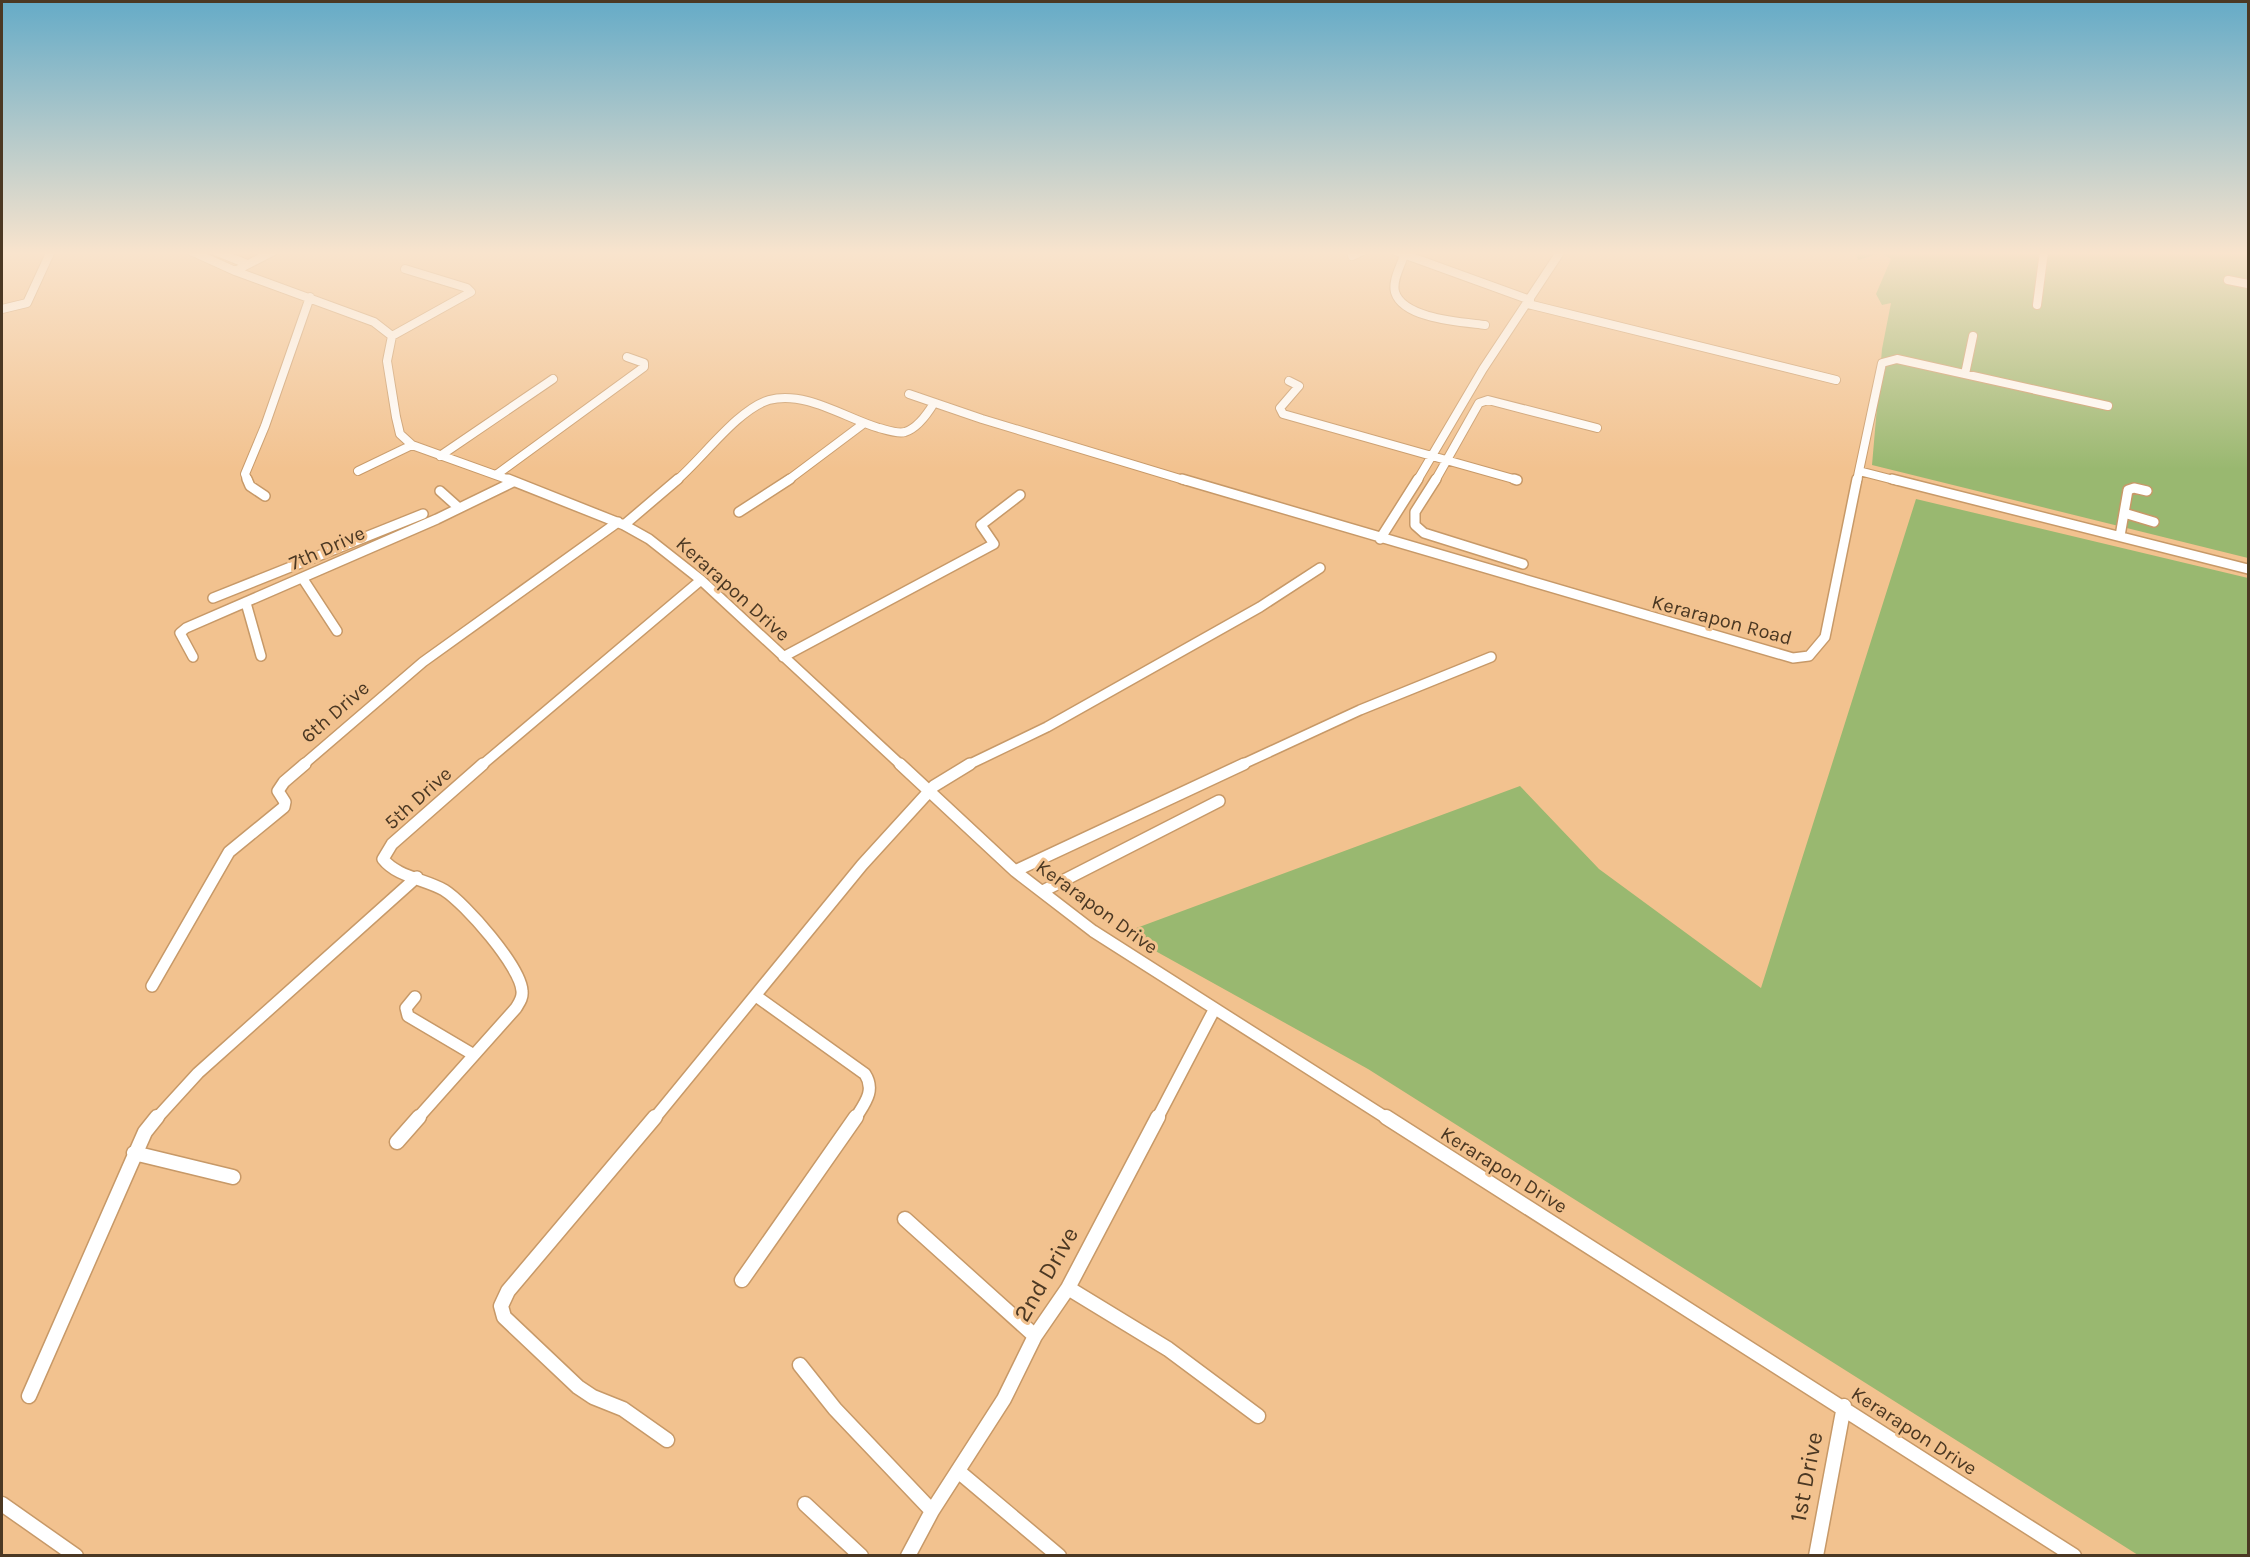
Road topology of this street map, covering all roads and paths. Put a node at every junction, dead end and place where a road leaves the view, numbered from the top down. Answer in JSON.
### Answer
{"nodes":[{"id":1,"x":301,"y":324,"type":"edge"},
{"id":2,"x":375,"y":324,"type":"edge"},
{"id":3,"x":414,"y":324,"type":"edge"},
{"id":4,"x":1478,"y":324,"type":"edge"},
{"id":5,"x":1514,"y":324,"type":"edge"},
{"id":6,"x":1614,"y":324,"type":"edge"},
{"id":7,"x":1485,"y":325,"type":"dead end"},
{"id":8,"x":392,"y":336,"type":"junction"},
{"id":9,"x":1972,"y":336,"type":"dead end"},
{"id":10,"x":627,"y":357,"type":"dead end"},
{"id":11,"x":1965,"y":374,"type":"junction"},
{"id":12,"x":553,"y":379,"type":"dead end"},
{"id":13,"x":1836,"y":380,"type":"dead end"},
{"id":14,"x":1289,"y":381,"type":"dead end"},
{"id":15,"x":909,"y":394,"type":"dead end"},
{"id":16,"x":934,"y":403,"type":"junction"},
{"id":17,"x":2108,"y":406,"type":"dead end"},
{"id":18,"x":863,"y":424,"type":"junction"},
{"id":19,"x":1597,"y":428,"type":"dead end"},
{"id":20,"x":412,"y":445,"type":"junction"},
{"id":21,"x":440,"y":456,"type":"junction"},
{"id":22,"x":1432,"y":456,"type":"junction"},
{"id":23,"x":1448,"y":460,"type":"junction"},
{"id":24,"x":358,"y":471,"type":"dead end"},
{"id":25,"x":1859,"y":471,"type":"junction"},
{"id":26,"x":496,"y":475,"type":"junction"},
{"id":27,"x":1517,"y":480,"type":"dead end"},
{"id":28,"x":513,"y":482,"type":"junction"},
{"id":29,"x":2147,"y":490,"type":"dead end"},
{"id":30,"x":440,"y":491,"type":"dead end"},
{"id":31,"x":1020,"y":495,"type":"dead end"},
{"id":32,"x":266,"y":496,"type":"dead end"},
{"id":33,"x":459,"y":508,"type":"junction"},
{"id":34,"x":739,"y":512,"type":"dead end"},
{"id":35,"x":2124,"y":513,"type":"junction"},
{"id":36,"x":423,"y":514,"type":"dead end"},
{"id":37,"x":2154,"y":522,"type":"dead end"},
{"id":38,"x":621,"y":523,"type":"junction"},
{"id":39,"x":2120,"y":536,"type":"junction"},
{"id":40,"x":1380,"y":540,"type":"junction"},
{"id":41,"x":345,"y":545,"type":"junction"},
{"id":42,"x":357,"y":554,"type":"junction"},
{"id":43,"x":1523,"y":564,"type":"dead end"},
{"id":44,"x":1320,"y":568,"type":"dead end"},
{"id":45,"x":2248,"y":570,"type":"edge"},
{"id":46,"x":303,"y":579,"type":"junction"},
{"id":47,"x":701,"y":580,"type":"junction"},
{"id":48,"x":213,"y":598,"type":"dead end"},
{"id":49,"x":246,"y":603,"type":"junction"},
{"id":50,"x":338,"y":631,"type":"dead end"},
{"id":51,"x":261,"y":656,"type":"dead end"},
{"id":52,"x":193,"y":657,"type":"dead end"},
{"id":53,"x":783,"y":657,"type":"junction"},
{"id":54,"x":1491,"y":657,"type":"dead end"},
{"id":55,"x":928,"y":791,"type":"junction"},
{"id":56,"x":1219,"y":801,"type":"dead end"},
{"id":57,"x":1016,"y":871,"type":"junction"},
{"id":58,"x":417,"y":877,"type":"junction"},
{"id":59,"x":1043,"y":891,"type":"junction"},
{"id":60,"x":152,"y":986,"type":"dead end"},
{"id":61,"x":756,"y":996,"type":"junction"},
{"id":62,"x":415,"y":997,"type":"dead end"},
{"id":63,"x":1214,"y":1010,"type":"junction"},
{"id":64,"x":474,"y":1055,"type":"junction"},
{"id":65,"x":397,"y":1142,"type":"dead end"},
{"id":66,"x":134,"y":1153,"type":"junction"},
{"id":67,"x":233,"y":1178,"type":"dead end"},
{"id":68,"x":905,"y":1219,"type":"dead end"},
{"id":69,"x":742,"y":1280,"type":"dead end"},
{"id":70,"x":1068,"y":1288,"type":"junction"},
{"id":71,"x":1035,"y":1336,"type":"junction"},
{"id":72,"x":800,"y":1365,"type":"dead end"},
{"id":73,"x":29,"y":1396,"type":"dead end"},
{"id":74,"x":1844,"y":1406,"type":"junction"},
{"id":75,"x":1258,"y":1416,"type":"dead end"},
{"id":76,"x":667,"y":1440,"type":"dead end"},
{"id":77,"x":958,"y":1471,"type":"junction"},
{"id":78,"x":2,"y":1503,"type":"edge"},
{"id":79,"x":805,"y":1504,"type":"dead end"},
{"id":80,"x":932,"y":1511,"type":"junction"},
{"id":81,"x":76,"y":1556,"type":"edge"},
{"id":82,"x":861,"y":1556,"type":"edge"},
{"id":83,"x":908,"y":1556,"type":"edge"},
{"id":84,"x":1059,"y":1556,"type":"edge"},
{"id":85,"x":1816,"y":1556,"type":"edge"},
{"id":86,"x":2074,"y":1556,"type":"edge"}],
"edges":[{"from":1,"to":32,"type":"street"},
{"from":2,"to":8,"type":"street"},
{"from":3,"to":8,"type":"street"},
{"from":4,"to":7,"type":"street"},
{"from":5,"to":22,"type":"street"},
{"from":6,"to":13,"type":"street"},
{"from":8,"to":20,"type":"street"},
{"from":9,"to":11,"type":"street"},
{"from":10,"to":26,"type":"street"},
{"from":11,"to":17,"type":"street"},
{"from":11,"to":25,"type":"street","name":"Kerarapon Road"},
{"from":12,"to":21,"type":"street"},
{"from":14,"to":22,"type":"street"},
{"from":15,"to":16,"type":"street","name":"Kerarapon Road"},
{"from":16,"to":18,"type":"street"},
{"from":16,"to":40,"type":"street","name":"Kerarapon Road"},
{"from":18,"to":34,"type":"street"},
{"from":18,"to":38,"type":"street"},
{"from":19,"to":23,"type":"street"},
{"from":20,"to":21,"type":"street","name":"Kerarapon Drive"},
{"from":20,"to":24,"type":"street"},
{"from":21,"to":26,"type":"street","name":"Kerarapon Drive"},
{"from":22,"to":23,"type":"street"},
{"from":22,"to":40,"type":"street"},
{"from":23,"to":27,"type":"street"},
{"from":23,"to":43,"type":"street"},
{"from":25,"to":39,"type":"street"},
{"from":25,"to":40,"type":"street","name":"Kerarapon Road"},
{"from":26,"to":28,"type":"street","name":"Kerarapon Drive"},
{"from":28,"to":33,"type":"street","name":"7th Drive"},
{"from":28,"to":38,"type":"street","name":"Kerarapon Drive"},
{"from":29,"to":35,"type":"street"},
{"from":30,"to":33,"type":"street"},
{"from":31,"to":53,"type":"street"},
{"from":33,"to":42,"type":"street","name":"7th Drive"},
{"from":35,"to":37,"type":"street"},
{"from":35,"to":39,"type":"street"},
{"from":36,"to":41,"type":"street"},
{"from":38,"to":47,"type":"street","name":"Kerarapon Drive"},
{"from":38,"to":60,"type":"street","name":"6th Drive"},
{"from":39,"to":45,"type":"street"},
{"from":41,"to":42,"type":"street"},
{"from":41,"to":48,"type":"street"},
{"from":42,"to":46,"type":"street","name":"7th Drive"},
{"from":44,"to":55,"type":"street"},
{"from":46,"to":49,"type":"street","name":"7th Drive"},
{"from":46,"to":50,"type":"street"},
{"from":47,"to":53,"type":"street","name":"Kerarapon Drive"},
{"from":47,"to":58,"type":"street","name":"5th Drive"},
{"from":49,"to":51,"type":"street"},
{"from":49,"to":52,"type":"street","name":"7th Drive"},
{"from":53,"to":55,"type":"street","name":"Kerarapon Drive"},
{"from":54,"to":57,"type":"street"},
{"from":55,"to":57,"type":"street","name":"Kerarapon Drive"},
{"from":55,"to":61,"type":"street"},
{"from":56,"to":59,"type":"street"},
{"from":57,"to":59,"type":"street","name":"Kerarapon Drive"},
{"from":58,"to":64,"type":"street","name":"5th Drive"},
{"from":58,"to":66,"type":"street"},
{"from":59,"to":63,"type":"street","name":"Kerarapon Drive"},
{"from":61,"to":69,"type":"street"},
{"from":61,"to":76,"type":"street"},
{"from":62,"to":64,"type":"street"},
{"from":63,"to":70,"type":"street","name":"2nd Drive"},
{"from":63,"to":74,"type":"street","name":"Kerarapon Drive"},
{"from":64,"to":65,"type":"street","name":"5th Drive"},
{"from":66,"to":67,"type":"street"},
{"from":66,"to":73,"type":"street"},
{"from":68,"to":71,"type":"street"},
{"from":70,"to":71,"type":"street","name":"2nd Drive"},
{"from":70,"to":75,"type":"street"},
{"from":71,"to":77,"type":"street","name":"2nd Drive"},
{"from":72,"to":80,"type":"street"},
{"from":74,"to":85,"type":"street","name":"1st Drive"},
{"from":74,"to":86,"type":"street","name":"Kerarapon Drive"},
{"from":77,"to":80,"type":"street","name":"2nd Drive"},
{"from":77,"to":84,"type":"street"},
{"from":78,"to":81,"type":"street"},
{"from":79,"to":82,"type":"street"},
{"from":80,"to":83,"type":"street","name":"2nd Drive"}]}
